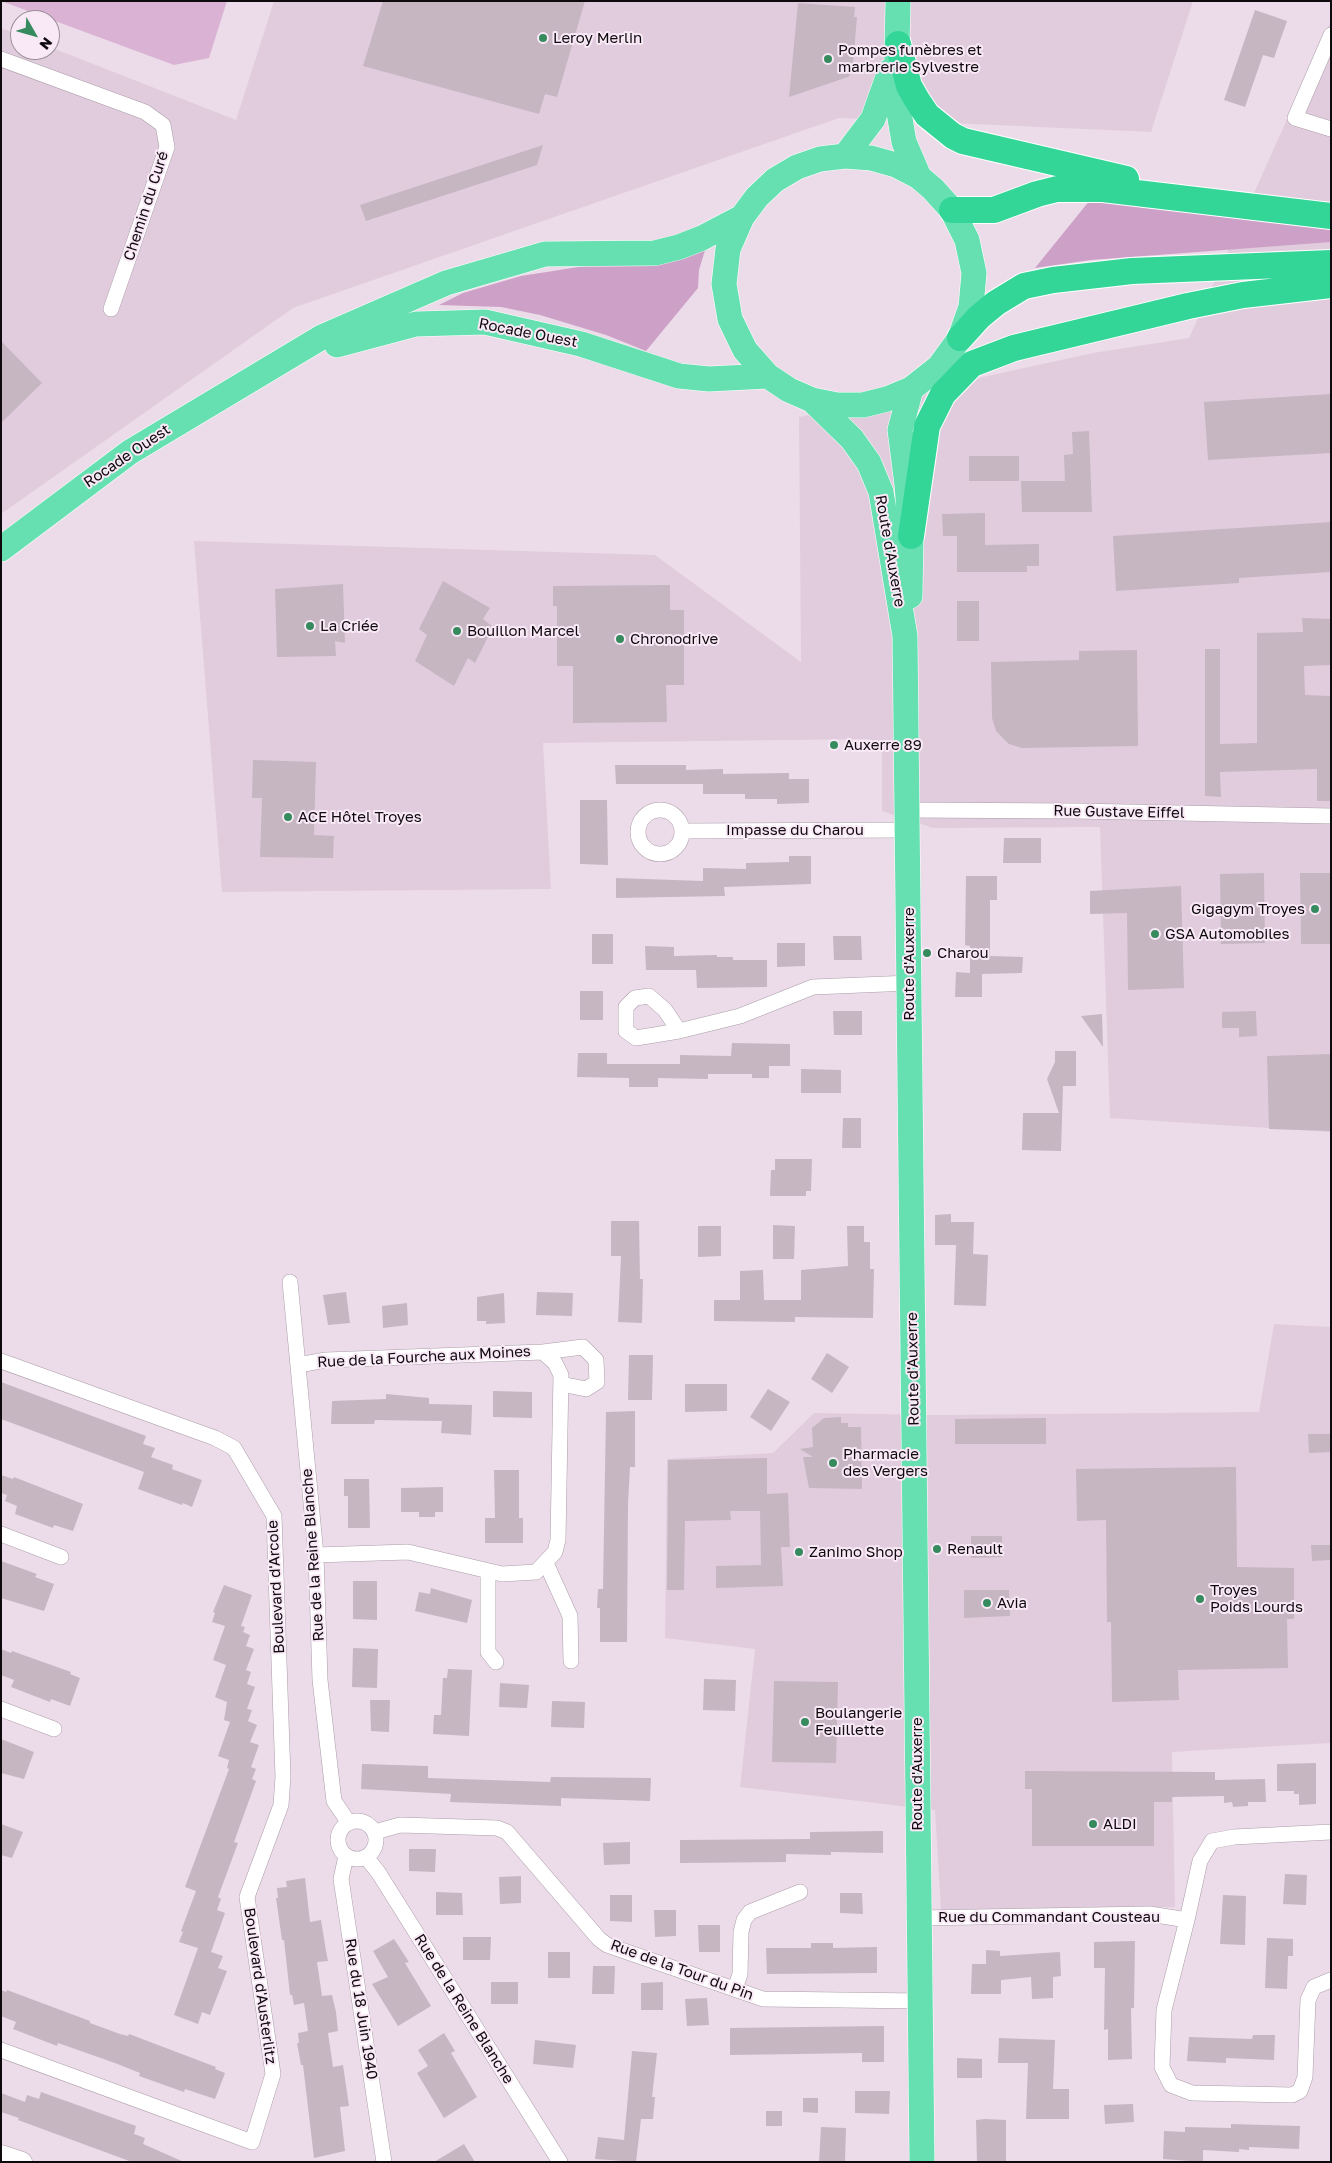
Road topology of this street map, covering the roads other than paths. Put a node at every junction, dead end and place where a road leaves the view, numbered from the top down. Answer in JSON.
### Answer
{"nodes":[{"id":1,"x":898,"y":1,"type":"edge"},
{"id":2,"x":1331,"y":35,"type":"edge"},
{"id":3,"x":898,"y":44,"type":"junction"},
{"id":4,"x":1,"y":59,"type":"edge"},
{"id":5,"x":1331,"y":129,"type":"edge"},
{"id":6,"x":845,"y":156,"type":"junction"},
{"id":7,"x":920,"y":177,"type":"junction"},
{"id":8,"x":1179,"y":197,"type":"junction"},
{"id":9,"x":952,"y":210,"type":"junction"},
{"id":10,"x":1331,"y":216,"type":"edge"},
{"id":11,"x":742,"y":217,"type":"junction"},
{"id":12,"x":1331,"y":263,"type":"edge"},
{"id":13,"x":1331,"y":285,"type":"edge"},
{"id":14,"x":111,"y":309,"type":"dead end"},
{"id":15,"x":960,"y":338,"type":"junction"},
{"id":16,"x":260,"y":374,"type":"junction"},
{"id":17,"x":768,"y":376,"type":"junction"},
{"id":18,"x":911,"y":389,"type":"junction"},
{"id":19,"x":812,"y":400,"type":"junction"},
{"id":20,"x":911,"y":536,"type":"junction"},
{"id":21,"x":1,"y":549,"type":"edge"},
{"id":22,"x":904,"y":636,"type":"junction"},
{"id":23,"x":1331,"y":816,"type":"edge"},
{"id":24,"x":908,"y":820,"type":"junction"},
{"id":25,"x":682,"y":830,"type":"dead end"},
{"id":26,"x":910,"y":983,"type":"junction"},
{"id":27,"x":679,"y":1031,"type":"dead end"},
{"id":28,"x":290,"y":1282,"type":"dead end"},
{"id":29,"x":543,"y":1352,"type":"junction"},
{"id":30,"x":1,"y":1361,"type":"edge"},
{"id":31,"x":298,"y":1364,"type":"junction"},
{"id":32,"x":561,"y":1384,"type":"junction"},
{"id":33,"x":1,"y":1534,"type":"edge"},
{"id":34,"x":316,"y":1555,"type":"junction"},
{"id":35,"x":61,"y":1557,"type":"dead end"},
{"id":36,"x":546,"y":1563,"type":"junction"},
{"id":37,"x":488,"y":1571,"type":"junction"},
{"id":38,"x":570,"y":1661,"type":"dead end"},
{"id":39,"x":496,"y":1662,"type":"dead end"},
{"id":40,"x":1,"y":1709,"type":"edge"},
{"id":41,"x":54,"y":1729,"type":"dead end"},
{"id":42,"x":281,"y":1805,"type":"joint"},
{"id":43,"x":349,"y":1823,"type":"junction"},
{"id":44,"x":375,"y":1832,"type":"junction"},
{"id":45,"x":1331,"y":1832,"type":"edge"},
{"id":46,"x":346,"y":1856,"type":"junction"},
{"id":47,"x":366,"y":1857,"type":"junction"},
{"id":48,"x":800,"y":1892,"type":"dead end"},
{"id":49,"x":919,"y":1918,"type":"junction"},
{"id":50,"x":1187,"y":1920,"type":"junction"},
{"id":51,"x":1331,"y":1980,"type":"edge"},
{"id":52,"x":735,"y":1989,"type":"junction"},
{"id":53,"x":920,"y":2001,"type":"junction"},
{"id":54,"x":1,"y":2050,"type":"edge"},
{"id":55,"x":1,"y":2154,"type":"edge"},
{"id":56,"x":22,"y":2162,"type":"edge"},
{"id":57,"x":384,"y":2162,"type":"edge"},
{"id":58,"x":560,"y":2162,"type":"edge"},
{"id":59,"x":922,"y":2162,"type":"edge"}],
"edges":[{"from":1,"to":3,"type":"main road"},
{"from":2,"to":5,"type":"street"},
{"from":3,"to":6,"type":"main road"},
{"from":3,"to":7,"type":"main road"},
{"from":3,"to":8,"type":"highway"},
{"from":4,"to":14,"type":"street","name":"Chemin du Curé"},
{"from":6,"to":7,"type":"main road"},
{"from":6,"to":11,"type":"main road"},
{"from":7,"to":9,"type":"main road"},
{"from":8,"to":9,"type":"highway"},
{"from":8,"to":10,"type":"highway"},
{"from":9,"to":15,"type":"main road"},
{"from":11,"to":16,"type":"main road","name":"Rocade Ouest"},
{"from":11,"to":17,"type":"main road"},
{"from":12,"to":15,"type":"highway"},
{"from":13,"to":20,"type":"highway"},
{"from":15,"to":18,"type":"main road"},
{"from":16,"to":17,"type":"main road","name":"Rocade Ouest"},
{"from":16,"to":21,"type":"main road","name":"Rocade Ouest"},
{"from":17,"to":19,"type":"main road"},
{"from":18,"to":19,"type":"main road"},
{"from":18,"to":20,"type":"main road","name":"Route d'Auxerre"},
{"from":19,"to":22,"type":"main road","name":"Route d'Auxerre"},
{"from":20,"to":22,"type":"main road","name":"Route d'Auxerre"},
{"from":22,"to":24,"type":"main road","name":"Route d'Auxerre"},
{"from":23,"to":24,"type":"street","name":"Rue Gustave Eiffel"},
{"from":24,"to":25,"type":"street","name":"Impasse du Charou"},
{"from":24,"to":26,"type":"main road","name":"Route d'Auxerre"},
{"from":26,"to":27,"type":"street"},
{"from":26,"to":49,"type":"main road","name":"Route d'Auxerre"},
{"from":28,"to":31,"type":"street","name":"Rue de la Reine Blanche"},
{"from":29,"to":31,"type":"street","name":"Rue de la Fourche aux Moines"},
{"from":29,"to":32,"type":"street","name":"Rue de la Fourche aux Moines"},
{"from":29,"to":32,"type":"street"},
{"from":30,"to":42,"type":"street","name":"Boulevard d'Arcole"},
{"from":31,"to":34,"type":"street","name":"Rue de la Reine Blanche"},
{"from":32,"to":36,"type":"street","name":"Rue de la Fourche aux Moines"},
{"from":33,"to":35,"type":"street"},
{"from":34,"to":37,"type":"street"},
{"from":34,"to":43,"type":"street","name":"Rue de la Reine Blanche"},
{"from":36,"to":37,"type":"street"},
{"from":36,"to":38,"type":"street"},
{"from":37,"to":39,"type":"street"},
{"from":40,"to":41,"type":"street"},
{"from":42,"to":54,"type":"street","name":"Boulevard d'Austerlitz"},
{"from":43,"to":44,"type":"street"},
{"from":43,"to":46,"type":"street"},
{"from":44,"to":47,"type":"street"},
{"from":44,"to":52,"type":"street","name":"Rue de la Tour du Pin"},
{"from":45,"to":50,"type":"street"},
{"from":46,"to":47,"type":"street"},
{"from":46,"to":57,"type":"street","name":"Rue du 18 Juin 1940"},
{"from":47,"to":58,"type":"street","name":"Rue de la Reine Blanche"},
{"from":48,"to":52,"type":"street"},
{"from":49,"to":50,"type":"street","name":"Rue du Commandant Cousteau"},
{"from":49,"to":53,"type":"main road","name":"Route d'Auxerre"},
{"from":50,"to":51,"type":"street"},
{"from":52,"to":53,"type":"street","name":"Rue de la Tour du Pin"},
{"from":53,"to":59,"type":"main road","name":"Route d'Auxerre"},
{"from":55,"to":56,"type":"street"}]}
